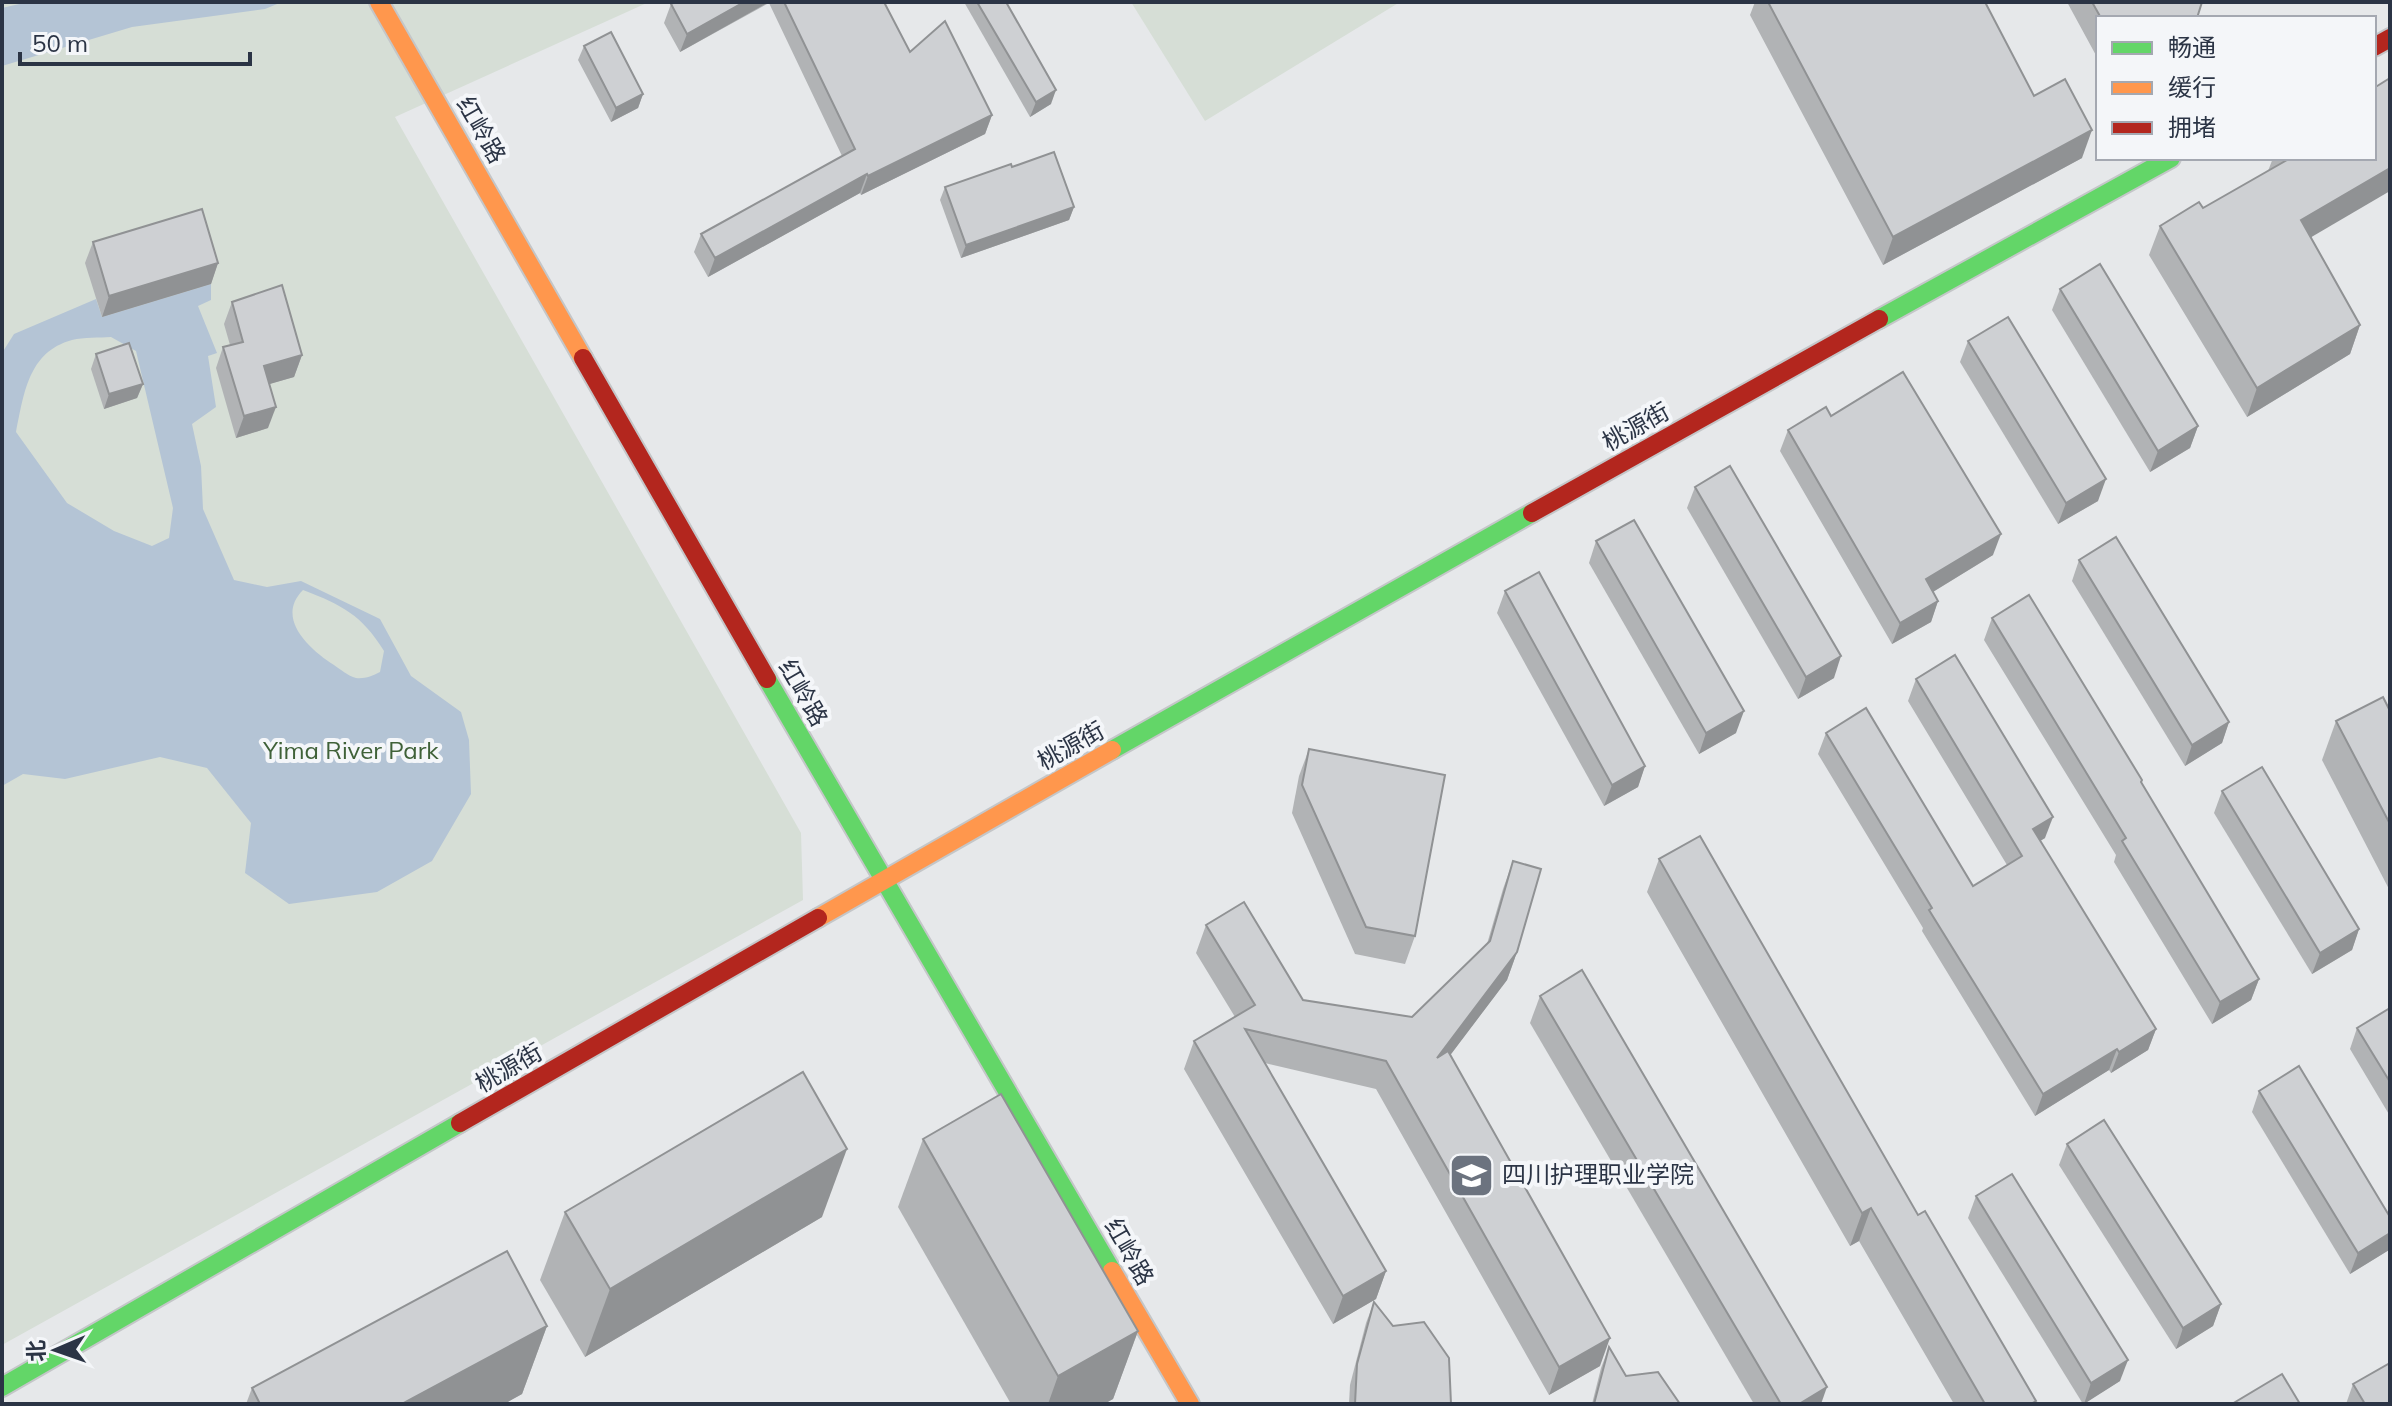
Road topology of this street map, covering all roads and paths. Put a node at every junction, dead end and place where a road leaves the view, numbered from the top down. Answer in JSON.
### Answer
{"nodes":[{"id":1,"x":379,"y":2,"type":"edge"},
{"id":2,"x":2167,"y":160,"type":"edge"},
{"id":3,"x":882,"y":880,"type":"junction"},
{"id":4,"x":2,"y":1387,"type":"edge"},
{"id":5,"x":1190,"y":1404,"type":"edge"}],
"edges":[{"from":1,"to":3,"type":"street","name":"红岭路"},
{"from":2,"to":3,"type":"street","name":"桃源街"},
{"from":3,"to":4,"type":"street","name":"桃源街"},
{"from":3,"to":5,"type":"street","name":"红岭路"}]}
